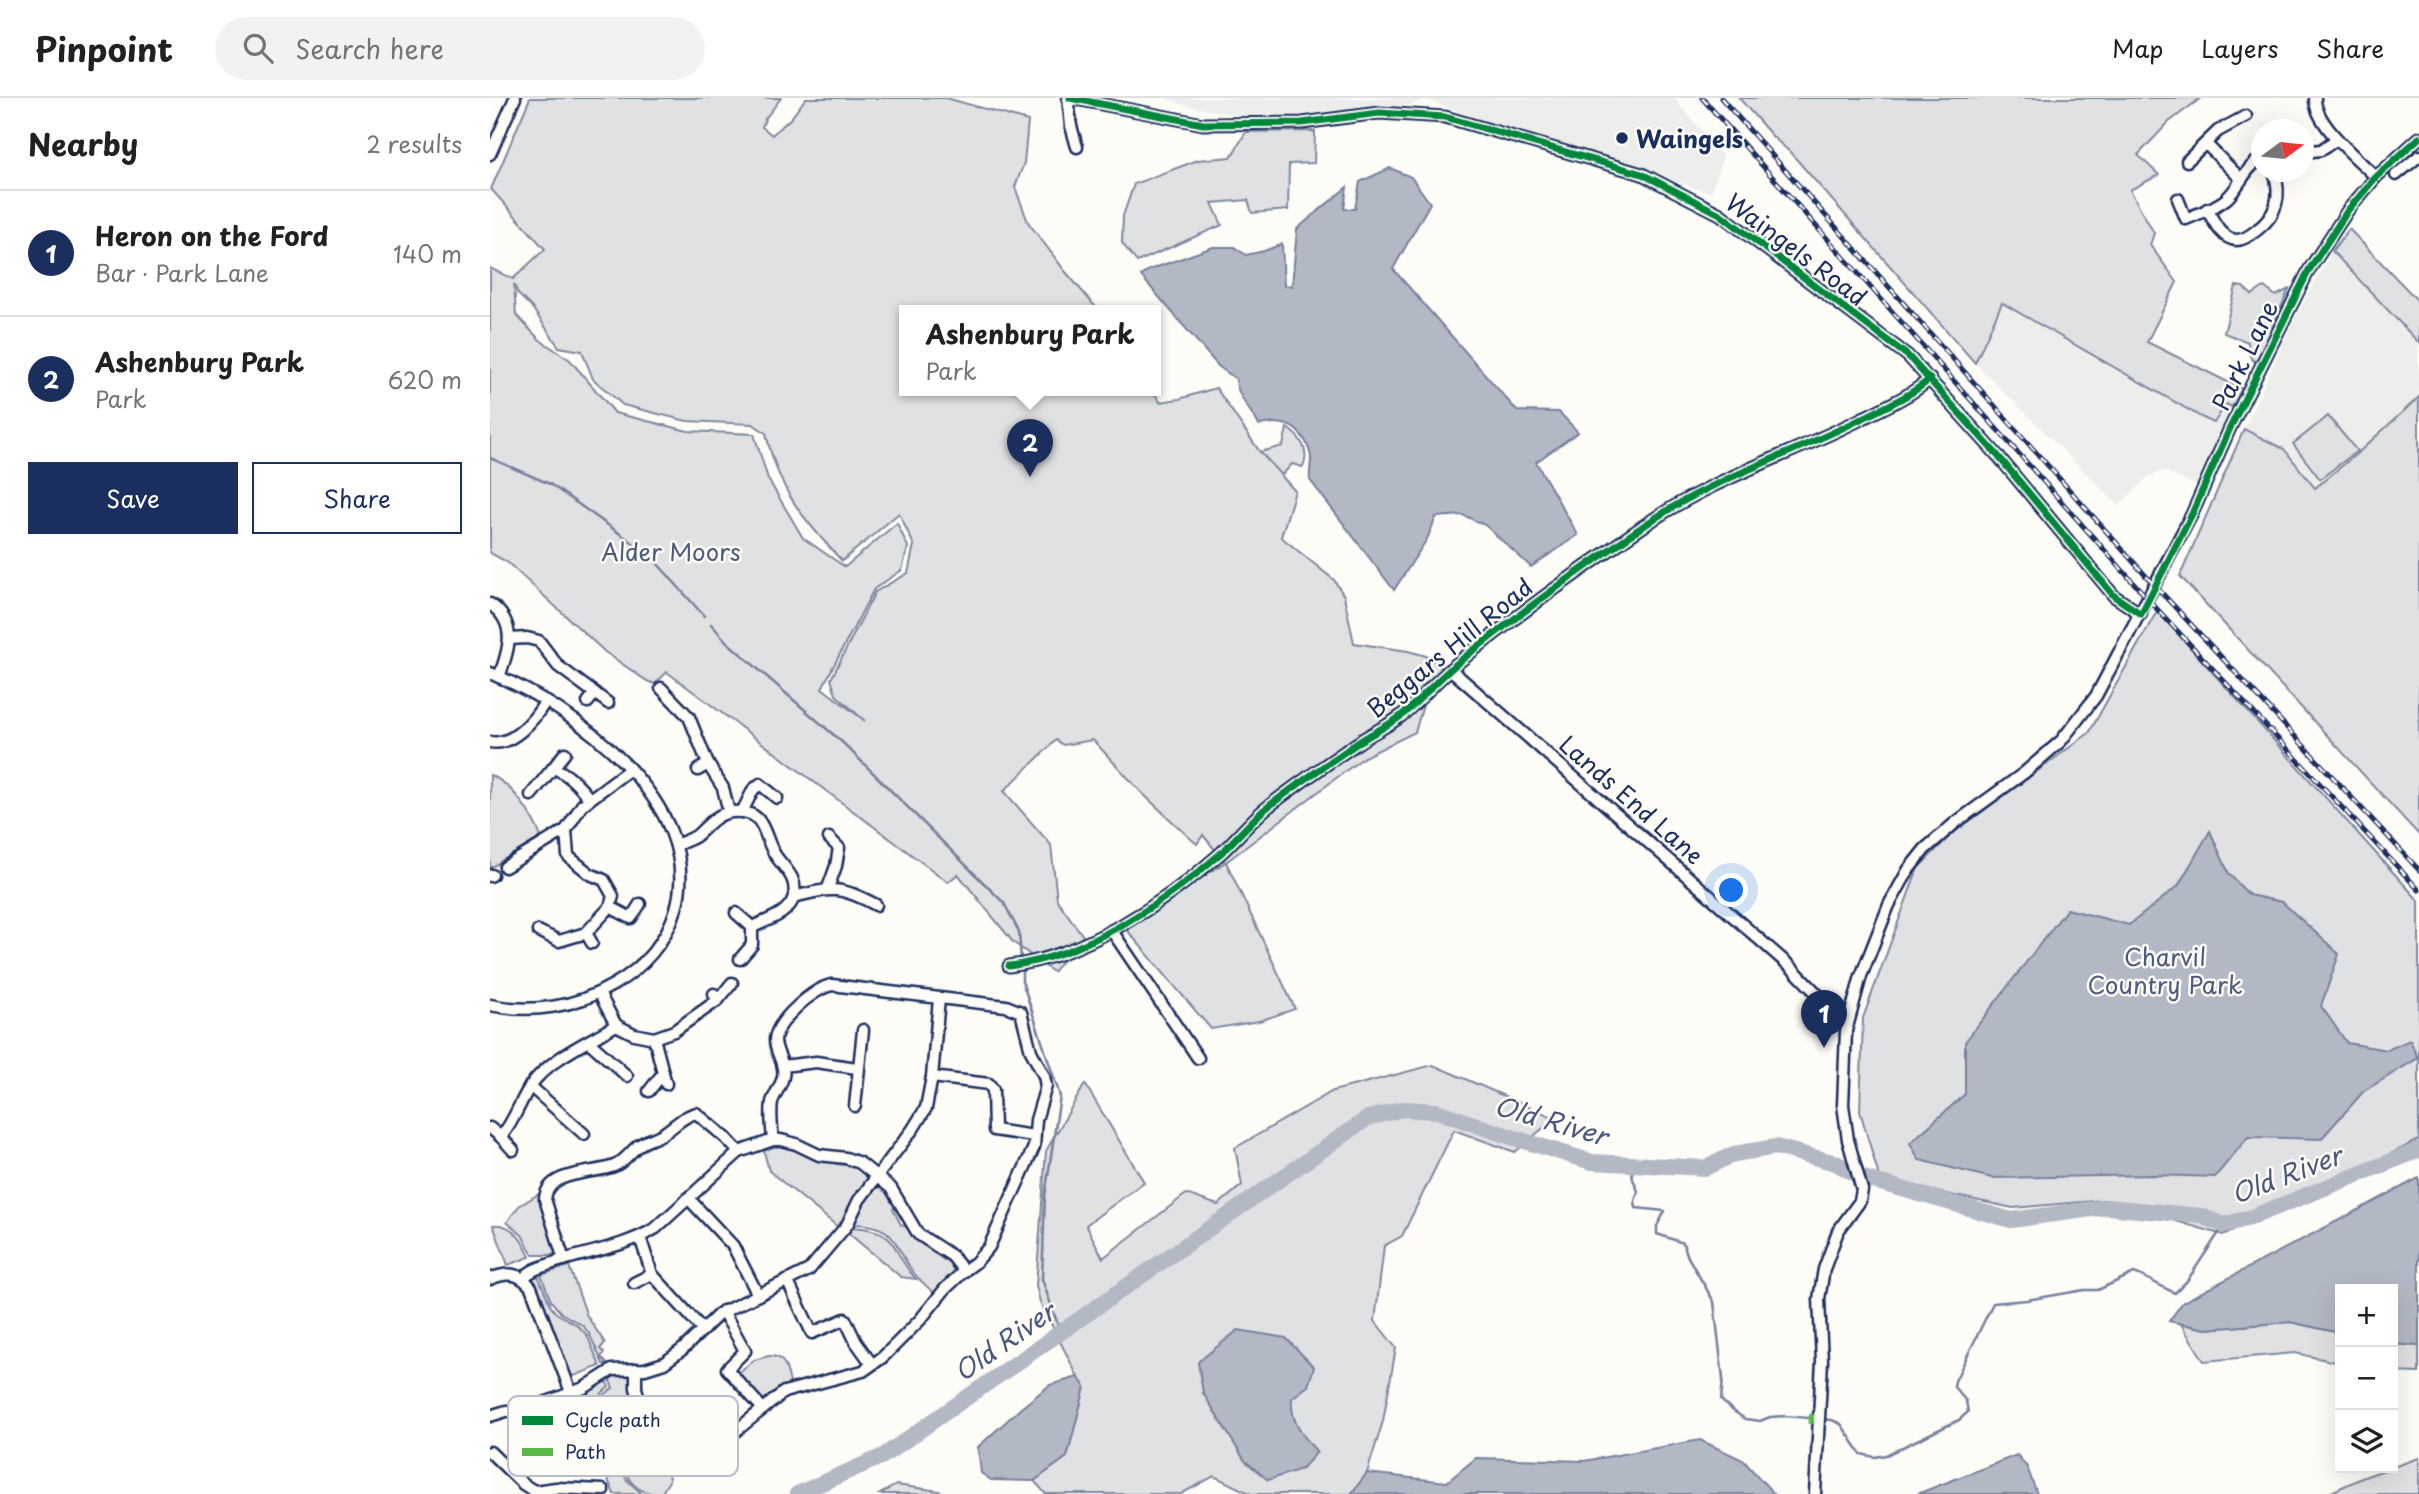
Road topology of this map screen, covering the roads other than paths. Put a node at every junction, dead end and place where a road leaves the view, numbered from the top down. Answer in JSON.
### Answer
{"nodes":[{"id":1,"x":515,"y":98,"type":"edge"},
{"id":2,"x":1069,"y":98,"type":"edge"},
{"id":3,"x":2315,"y":98,"type":"edge"},
{"id":4,"x":2246,"y":116,"type":"dead end"},
{"id":5,"x":2419,"y":138,"type":"edge"},
{"id":6,"x":2337,"y":139,"type":"junction"},
{"id":7,"x":492,"y":142,"type":"edge"},
{"id":8,"x":2206,"y":144,"type":"junction"},
{"id":9,"x":1077,"y":148,"type":"dead end"},
{"id":10,"x":2314,"y":151,"type":"edge"},
{"id":11,"x":490,"y":154,"type":"edge"},
{"id":12,"x":2419,"y":156,"type":"edge"},
{"id":13,"x":2187,"y":161,"type":"dead end"},
{"id":14,"x":2251,"y":165,"type":"edge"},
{"id":15,"x":2396,"y":175,"type":"dead end"},
{"id":16,"x":2376,"y":177,"type":"junction"},
{"id":17,"x":2240,"y":178,"type":"junction"},
{"id":18,"x":2276,"y":182,"type":"edge"},
{"id":19,"x":2178,"y":199,"type":"dead end"},
{"id":20,"x":2207,"y":209,"type":"junction"},
{"id":21,"x":1930,"y":379,"type":"junction"},
{"id":22,"x":490,"y":604,"type":"edge"},
{"id":23,"x":2141,"y":614,"type":"junction"},
{"id":24,"x":510,"y":639,"type":"junction"},
{"id":25,"x":1450,"y":669,"type":"junction"},
{"id":26,"x":495,"y":675,"type":"edge"},
{"id":27,"x":661,"y":688,"type":"dead end"},
{"id":28,"x":595,"y":693,"type":"junction"},
{"id":29,"x":545,"y":702,"type":"junction"},
{"id":30,"x":588,"y":702,"type":"dead end"},
{"id":31,"x":608,"y":703,"type":"dead end"},
{"id":32,"x":492,"y":745,"type":"edge"},
{"id":33,"x":565,"y":753,"type":"dead end"},
{"id":34,"x":708,"y":764,"type":"junction"},
{"id":35,"x":553,"y":768,"type":"junction"},
{"id":36,"x":630,"y":769,"type":"junction"},
{"id":37,"x":698,"y":771,"type":"dead end"},
{"id":38,"x":531,"y":795,"type":"dead end"},
{"id":39,"x":589,"y":798,"type":"junction"},
{"id":40,"x":777,"y":798,"type":"dead end"},
{"id":41,"x":729,"y":812,"type":"junction"},
{"id":42,"x":742,"y":813,"type":"junction"},
{"id":43,"x":566,"y":830,"type":"junction"},
{"id":44,"x":829,"y":838,"type":"dead end"},
{"id":45,"x":676,"y":845,"type":"junction"},
{"id":46,"x":505,"y":867,"type":"dead end"},
{"id":47,"x":828,"y":888,"type":"junction"},
{"id":48,"x":794,"y":897,"type":"junction"},
{"id":49,"x":640,"y":904,"type":"dead end"},
{"id":50,"x":876,"y":905,"type":"dead end"},
{"id":51,"x":610,"y":907,"type":"junction"},
{"id":52,"x":736,"y":913,"type":"dead end"},
{"id":53,"x":752,"y":927,"type":"junction"},
{"id":54,"x":1112,"y":930,"type":"junction"},
{"id":55,"x":538,"y":931,"type":"dead end"},
{"id":56,"x":586,"y":933,"type":"junction"},
{"id":57,"x":592,"y":943,"type":"dead end"},
{"id":58,"x":740,"y":960,"type":"dead end"},
{"id":59,"x":1009,"y":967,"type":"dead end"},
{"id":60,"x":732,"y":983,"type":"dead end"},
{"id":61,"x":599,"y":993,"type":"junction"},
{"id":62,"x":939,"y":999,"type":"junction"},
{"id":63,"x":490,"y":1005,"type":"edge"},
{"id":64,"x":1848,"y":1015,"type":"junction"},
{"id":65,"x":616,"y":1025,"type":"junction"},
{"id":66,"x":863,"y":1030,"type":"dead end"},
{"id":67,"x":654,"y":1038,"type":"junction"},
{"id":68,"x":589,"y":1042,"type":"junction"},
{"id":69,"x":1198,"y":1058,"type":"dead end"},
{"id":70,"x":783,"y":1066,"type":"junction"},
{"id":71,"x":665,"y":1068,"type":"junction"},
{"id":72,"x":857,"y":1068,"type":"junction"},
{"id":73,"x":627,"y":1076,"type":"dead end"},
{"id":74,"x":932,"y":1077,"type":"junction"},
{"id":75,"x":666,"y":1084,"type":"dead end"},
{"id":76,"x":530,"y":1086,"type":"junction"},
{"id":77,"x":649,"y":1091,"type":"dead end"},
{"id":78,"x":855,"y":1106,"type":"dead end"},
{"id":79,"x":490,"y":1128,"type":"edge"},
{"id":80,"x":584,"y":1134,"type":"dead end"},
{"id":81,"x":1034,"y":1136,"type":"junction"},
{"id":82,"x":501,"y":1137,"type":"junction"},
{"id":83,"x":773,"y":1140,"type":"junction"},
{"id":84,"x":513,"y":1150,"type":"dead end"},
{"id":85,"x":738,"y":1152,"type":"junction"},
{"id":86,"x":878,"y":1175,"type":"junction"},
{"id":87,"x":688,"y":1198,"type":"junction"},
{"id":88,"x":640,"y":1237,"type":"junction"},
{"id":89,"x":564,"y":1259,"type":"junction"},
{"id":90,"x":964,"y":1271,"type":"junction"},
{"id":91,"x":652,"y":1274,"type":"junction"},
{"id":92,"x":524,"y":1278,"type":"junction"},
{"id":93,"x":490,"y":1279,"type":"edge"},
{"id":94,"x":788,"y":1282,"type":"junction"},
{"id":95,"x":634,"y":1283,"type":"dead end"},
{"id":96,"x":758,"y":1295,"type":"junction"},
{"id":97,"x":723,"y":1311,"type":"junction"},
{"id":98,"x":703,"y":1330,"type":"junction"},
{"id":99,"x":871,"y":1363,"type":"junction"},
{"id":100,"x":636,"y":1369,"type":"junction"},
{"id":101,"x":571,"y":1392,"type":"junction"},
{"id":102,"x":561,"y":1396,"type":"edge"},
{"id":103,"x":638,"y":1396,"type":"edge"},
{"id":104,"x":763,"y":1409,"type":"junction"},
{"id":105,"x":508,"y":1411,"type":"edge"},
{"id":106,"x":490,"y":1416,"type":"edge"},
{"id":107,"x":738,"y":1429,"type":"edge"},
{"id":108,"x":490,"y":1452,"type":"edge"},
{"id":109,"x":508,"y":1469,"type":"edge"},
{"id":110,"x":515,"y":1476,"type":"edge"},
{"id":111,"x":603,"y":1490,"type":"dead end"},
{"id":112,"x":1815,"y":1494,"type":"edge"}],
"edges":[{"from":1,"to":7,"type":"street"},
{"from":2,"to":9,"type":"street"},
{"from":2,"to":21,"type":"street","name":"Waingels Road"},
{"from":3,"to":6,"type":"street"},
{"from":4,"to":8,"type":"street"},
{"from":5,"to":16,"type":"street","name":"Park Lane"},
{"from":6,"to":10,"type":"street"},
{"from":6,"to":16,"type":"street"},
{"from":7,"to":11,"type":"street"},
{"from":8,"to":13,"type":"street"},
{"from":8,"to":17,"type":"street"},
{"from":12,"to":15,"type":"street"},
{"from":14,"to":17,"type":"street"},
{"from":16,"to":23,"type":"street","name":"Park Lane"},
{"from":17,"to":20,"type":"street"},
{"from":18,"to":20,"type":"street"},
{"from":19,"to":20,"type":"street"},
{"from":21,"to":23,"type":"street","name":"Waingels Road"},
{"from":21,"to":25,"type":"street","name":"Beggars Hill Road"},
{"from":22,"to":24,"type":"street"},
{"from":23,"to":64,"type":"street","name":"Park Lane"},
{"from":24,"to":26,"type":"street"},
{"from":24,"to":28,"type":"street"},
{"from":25,"to":54,"type":"street","name":"Beggars Hill Road"},
{"from":25,"to":64,"type":"street","name":"Lands End Lane"},
{"from":26,"to":29,"type":"street"},
{"from":27,"to":34,"type":"street"},
{"from":28,"to":30,"type":"street"},
{"from":28,"to":31,"type":"street"},
{"from":29,"to":32,"type":"street"},
{"from":29,"to":36,"type":"street"},
{"from":33,"to":35,"type":"street"},
{"from":34,"to":37,"type":"street"},
{"from":34,"to":41,"type":"street"},
{"from":35,"to":38,"type":"street"},
{"from":35,"to":39,"type":"street"},
{"from":36,"to":39,"type":"street"},
{"from":36,"to":45,"type":"street"},
{"from":39,"to":43,"type":"street"},
{"from":40,"to":42,"type":"street"},
{"from":41,"to":42,"type":"street"},
{"from":41,"to":45,"type":"street"},
{"from":42,"to":48,"type":"street"},
{"from":43,"to":46,"type":"street"},
{"from":43,"to":51,"type":"street"},
{"from":44,"to":47,"type":"street"},
{"from":45,"to":61,"type":"street"},
{"from":47,"to":48,"type":"street"},
{"from":47,"to":50,"type":"street"},
{"from":48,"to":53,"type":"street"},
{"from":49,"to":51,"type":"street"},
{"from":51,"to":56,"type":"street"},
{"from":52,"to":53,"type":"street"},
{"from":53,"to":58,"type":"street"},
{"from":54,"to":59,"type":"street","name":"Beggars Hill Road"},
{"from":54,"to":69,"type":"street"},
{"from":55,"to":56,"type":"street"},
{"from":56,"to":57,"type":"street"},
{"from":60,"to":67,"type":"street"},
{"from":61,"to":63,"type":"street"},
{"from":61,"to":65,"type":"street"},
{"from":62,"to":70,"type":"street"},
{"from":62,"to":74,"type":"street"},
{"from":62,"to":81,"type":"street"},
{"from":64,"to":112,"type":"street","name":"Park Lane"},
{"from":65,"to":67,"type":"street"},
{"from":65,"to":68,"type":"street"},
{"from":66,"to":72,"type":"street"},
{"from":67,"to":71,"type":"street"},
{"from":68,"to":73,"type":"street"},
{"from":68,"to":76,"type":"street"},
{"from":70,"to":72,"type":"street"},
{"from":70,"to":83,"type":"street"},
{"from":71,"to":75,"type":"street"},
{"from":71,"to":77,"type":"street"},
{"from":72,"to":78,"type":"street"},
{"from":74,"to":81,"type":"street"},
{"from":74,"to":86,"type":"street"},
{"from":76,"to":80,"type":"street"},
{"from":76,"to":82,"type":"street"},
{"from":79,"to":82,"type":"street"},
{"from":81,"to":90,"type":"street"},
{"from":82,"to":84,"type":"street"},
{"from":83,"to":85,"type":"street"},
{"from":83,"to":86,"type":"street"},
{"from":85,"to":87,"type":"street"},
{"from":85,"to":89,"type":"street"},
{"from":86,"to":90,"type":"street"},
{"from":86,"to":94,"type":"street"},
{"from":87,"to":88,"type":"street"},
{"from":87,"to":96,"type":"street"},
{"from":88,"to":89,"type":"street"},
{"from":88,"to":91,"type":"street"},
{"from":89,"to":92,"type":"street"},
{"from":90,"to":99,"type":"street"},
{"from":91,"to":95,"type":"street"},
{"from":91,"to":98,"type":"street"},
{"from":92,"to":93,"type":"street"},
{"from":92,"to":101,"type":"street"},
{"from":94,"to":96,"type":"street"},
{"from":94,"to":99,"type":"street"},
{"from":96,"to":97,"type":"street"},
{"from":97,"to":98,"type":"street"},
{"from":97,"to":104,"type":"street"},
{"from":98,"to":100,"type":"street"},
{"from":99,"to":104,"type":"street"},
{"from":100,"to":101,"type":"street"},
{"from":100,"to":103,"type":"street"},
{"from":101,"to":102,"type":"street"},
{"from":104,"to":107,"type":"street"},
{"from":105,"to":106,"type":"street"},
{"from":108,"to":109,"type":"street"},
{"from":110,"to":111,"type":"street"}]}
